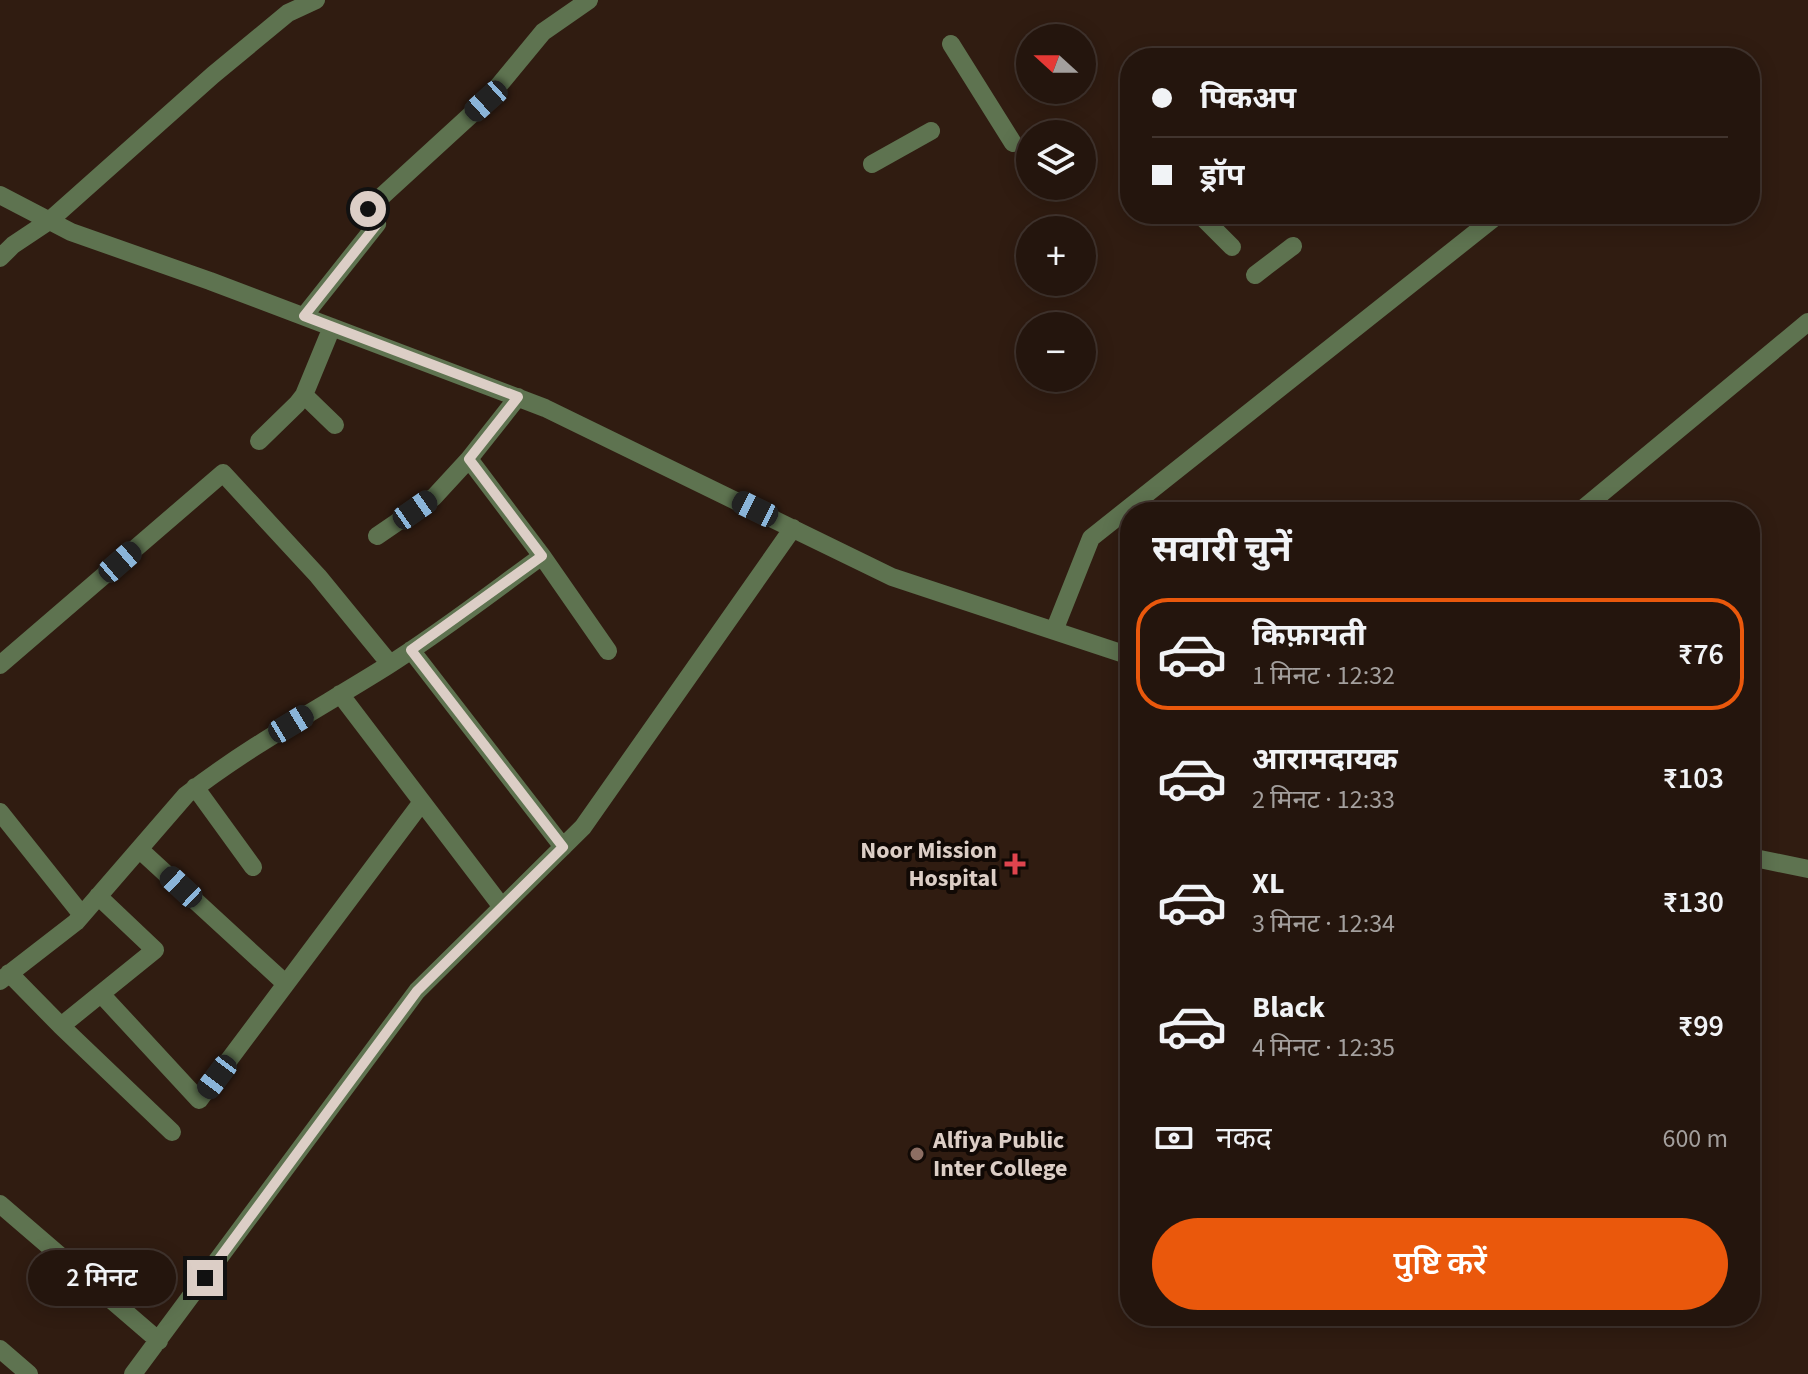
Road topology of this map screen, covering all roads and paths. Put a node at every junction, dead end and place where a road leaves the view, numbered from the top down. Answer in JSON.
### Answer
{"nodes":[{"id":1,"x":316,"y":0,"type":"edge"},
{"id":2,"x":589,"y":0,"type":"edge"},
{"id":3,"x":951,"y":44,"type":"dead end"},
{"id":4,"x":931,"y":131,"type":"dead end"},
{"id":5,"x":1013,"y":143,"type":"dead end"},
{"id":6,"x":872,"y":164,"type":"dead end"},
{"id":7,"x":0,"y":195,"type":"edge"},
{"id":8,"x":49,"y":221,"type":"junction"},
{"id":9,"x":1209,"y":224,"type":"edge"},
{"id":10,"x":1486,"y":224,"type":"edge"},
{"id":11,"x":1293,"y":246,"type":"dead end"},
{"id":12,"x":1232,"y":247,"type":"dead end"},
{"id":13,"x":0,"y":258,"type":"edge"},
{"id":14,"x":1255,"y":275,"type":"dead end"},
{"id":15,"x":304,"y":316,"type":"junction"},
{"id":16,"x":1808,"y":322,"type":"edge"},
{"id":17,"x":332,"y":327,"type":"junction"},
{"id":18,"x":304,"y":395,"type":"junction"},
{"id":19,"x":518,"y":397,"type":"junction"},
{"id":20,"x":335,"y":425,"type":"dead end"},
{"id":21,"x":259,"y":441,"type":"dead end"},
{"id":22,"x":469,"y":459,"type":"junction"},
{"id":23,"x":1136,"y":502,"type":"edge"},
{"id":24,"x":1591,"y":502,"type":"edge"},
{"id":25,"x":1120,"y":515,"type":"edge"},
{"id":26,"x":793,"y":528,"type":"junction"},
{"id":27,"x":377,"y":536,"type":"dead end"},
{"id":28,"x":542,"y":556,"type":"junction"},
{"id":29,"x":1054,"y":631,"type":"junction"},
{"id":30,"x":411,"y":650,"type":"junction"},
{"id":31,"x":608,"y":651,"type":"dead end"},
{"id":32,"x":1120,"y":653,"type":"edge"},
{"id":33,"x":390,"y":664,"type":"junction"},
{"id":34,"x":0,"y":665,"type":"edge"},
{"id":35,"x":340,"y":694,"type":"junction"},
{"id":36,"x":195,"y":787,"type":"junction"},
{"id":37,"x":422,"y":802,"type":"junction"},
{"id":38,"x":0,"y":812,"type":"edge"},
{"id":39,"x":563,"y":847,"type":"junction"},
{"id":40,"x":139,"y":849,"type":"junction"},
{"id":41,"x":1760,"y":859,"type":"edge"},
{"id":42,"x":253,"y":867,"type":"dead end"},
{"id":43,"x":1808,"y":869,"type":"edge"},
{"id":44,"x":98,"y":896,"type":"junction"},
{"id":45,"x":502,"y":907,"type":"junction"},
{"id":46,"x":82,"y":915,"type":"junction"},
{"id":47,"x":4,"y":977,"type":"edge"},
{"id":48,"x":286,"y":984,"type":"junction"},
{"id":49,"x":101,"y":994,"type":"junction"},
{"id":50,"x":61,"y":1026,"type":"junction"},
{"id":51,"x":172,"y":1132,"type":"dead end"},
{"id":52,"x":0,"y":1204,"type":"edge"},
{"id":53,"x":159,"y":1341,"type":"junction"},
{"id":54,"x":0,"y":1349,"type":"edge"},
{"id":55,"x":29,"y":1374,"type":"edge"},
{"id":56,"x":133,"y":1374,"type":"edge"}],
"edges":[{"from":1,"to":8,"type":"street"},
{"from":2,"to":15,"type":"street"},
{"from":3,"to":5,"type":"street"},
{"from":4,"to":6,"type":"street"},
{"from":7,"to":8,"type":"street"},
{"from":8,"to":13,"type":"street"},
{"from":8,"to":15,"type":"street"},
{"from":9,"to":12,"type":"street"},
{"from":10,"to":23,"type":"street"},
{"from":11,"to":14,"type":"street"},
{"from":15,"to":17,"type":"street"},
{"from":16,"to":24,"type":"street"},
{"from":17,"to":18,"type":"street"},
{"from":17,"to":19,"type":"street"},
{"from":18,"to":20,"type":"street"},
{"from":18,"to":21,"type":"street"},
{"from":19,"to":22,"type":"street"},
{"from":19,"to":26,"type":"street"},
{"from":22,"to":27,"type":"street"},
{"from":22,"to":28,"type":"street"},
{"from":25,"to":29,"type":"street"},
{"from":26,"to":29,"type":"street"},
{"from":26,"to":39,"type":"street"},
{"from":28,"to":30,"type":"street"},
{"from":28,"to":31,"type":"street"},
{"from":29,"to":32,"type":"street"},
{"from":30,"to":33,"type":"street"},
{"from":30,"to":39,"type":"street"},
{"from":33,"to":34,"type":"street"},
{"from":33,"to":35,"type":"street"},
{"from":35,"to":36,"type":"street"},
{"from":35,"to":37,"type":"street"},
{"from":36,"to":40,"type":"street"},
{"from":36,"to":42,"type":"street"},
{"from":37,"to":45,"type":"street"},
{"from":37,"to":48,"type":"street"},
{"from":38,"to":46,"type":"street"},
{"from":39,"to":45,"type":"street"},
{"from":40,"to":44,"type":"street"},
{"from":40,"to":48,"type":"street"},
{"from":41,"to":43,"type":"street"},
{"from":44,"to":46,"type":"street"},
{"from":44,"to":49,"type":"street"},
{"from":45,"to":53,"type":"street"},
{"from":46,"to":47,"type":"street"},
{"from":47,"to":50,"type":"street"},
{"from":48,"to":49,"type":"street"},
{"from":49,"to":50,"type":"street"},
{"from":50,"to":51,"type":"street"},
{"from":52,"to":53,"type":"street"},
{"from":53,"to":56,"type":"street"},
{"from":54,"to":55,"type":"street"}]}
